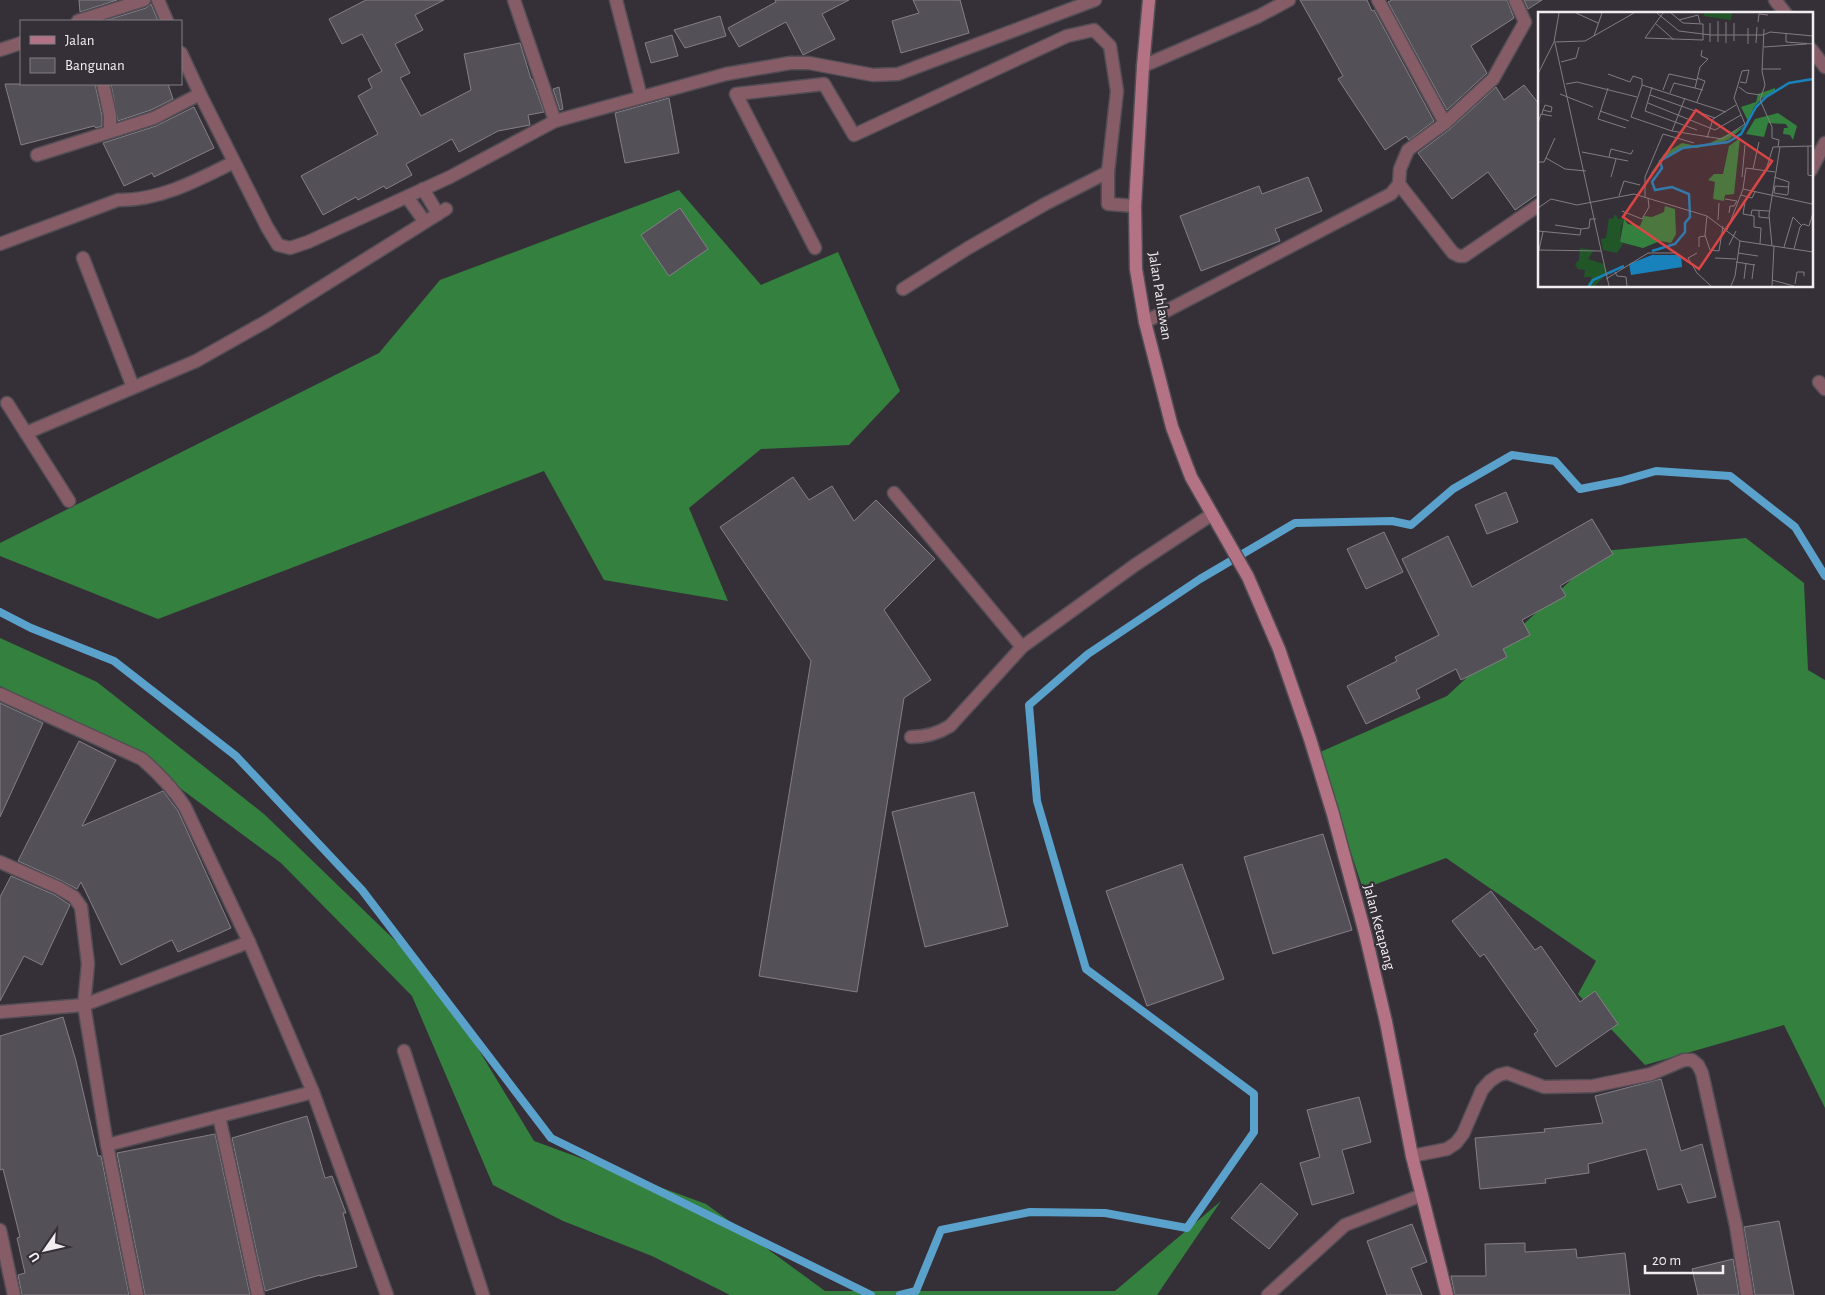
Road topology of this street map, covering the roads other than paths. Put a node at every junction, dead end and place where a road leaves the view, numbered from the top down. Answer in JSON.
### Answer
{"nodes":[{"id":1,"x":144,"y":0,"type":"edge"},
{"id":2,"x":158,"y":0,"type":"edge"},
{"id":3,"x":514,"y":0,"type":"edge"},
{"id":4,"x":616,"y":0,"type":"edge"},
{"id":5,"x":1095,"y":0,"type":"edge"},
{"id":6,"x":1149,"y":0,"type":"edge"},
{"id":7,"x":1289,"y":0,"type":"edge"},
{"id":8,"x":1378,"y":0,"type":"edge"},
{"id":9,"x":1515,"y":0,"type":"edge"},
{"id":10,"x":1775,"y":1,"type":"edge"},
{"id":11,"x":1784,"y":12,"type":"edge"},
{"id":12,"x":85,"y":20,"type":"edge"},
{"id":13,"x":167,"y":20,"type":"edge"},
{"id":14,"x":20,"y":43,"type":"edge"},
{"id":15,"x":0,"y":50,"type":"edge"},
{"id":16,"x":1812,"y":50,"type":"edge"},
{"id":17,"x":182,"y":55,"type":"edge"},
{"id":18,"x":1143,"y":66,"type":"junction"},
{"id":19,"x":1825,"y":67,"type":"edge"},
{"id":20,"x":103,"y":85,"type":"edge"},
{"id":21,"x":200,"y":94,"type":"junction"},
{"id":22,"x":641,"y":97,"type":"junction"},
{"id":23,"x":555,"y":121,"type":"junction"},
{"id":24,"x":1444,"y":123,"type":"junction"},
{"id":25,"x":110,"y":131,"type":"junction"},
{"id":26,"x":1825,"y":143,"type":"edge"},
{"id":27,"x":37,"y":155,"type":"dead end"},
{"id":28,"x":234,"y":162,"type":"junction"},
{"id":29,"x":1812,"y":168,"type":"edge"},
{"id":30,"x":1108,"y":172,"type":"junction"},
{"id":31,"x":1400,"y":184,"type":"junction"},
{"id":32,"x":423,"y":190,"type":"junction"},
{"id":33,"x":407,"y":197,"type":"junction"},
{"id":34,"x":1135,"y":206,"type":"junction"},
{"id":35,"x":1538,"y":207,"type":"edge"},
{"id":36,"x":424,"y":222,"type":"junction"},
{"id":37,"x":0,"y":244,"type":"edge"},
{"id":38,"x":815,"y":248,"type":"dead end"},
{"id":39,"x":83,"y":258,"type":"dead end"},
{"id":40,"x":903,"y":289,"type":"dead end"},
{"id":41,"x":1145,"y":322,"type":"junction"},
{"id":42,"x":133,"y":387,"type":"junction"},
{"id":43,"x":7,"y":403,"type":"dead end"},
{"id":44,"x":26,"y":433,"type":"junction"},
{"id":45,"x":894,"y":494,"type":"dead end"},
{"id":46,"x":69,"y":501,"type":"dead end"},
{"id":47,"x":1211,"y":515,"type":"junction"},
{"id":48,"x":1248,"y":577,"type":"joint"},
{"id":49,"x":1022,"y":647,"type":"junction"},
{"id":50,"x":0,"y":694,"type":"edge"},
{"id":51,"x":911,"y":736,"type":"dead end"},
{"id":52,"x":0,"y":862,"type":"edge"},
{"id":53,"x":249,"y":942,"type":"junction"},
{"id":54,"x":84,"y":1005,"type":"junction"},
{"id":55,"x":0,"y":1012,"type":"edge"},
{"id":56,"x":404,"y":1051,"type":"dead end"},
{"id":57,"x":313,"y":1092,"type":"junction"},
{"id":58,"x":219,"y":1116,"type":"junction"},
{"id":59,"x":107,"y":1145,"type":"junction"},
{"id":60,"x":1412,"y":1156,"type":"junction"},
{"id":61,"x":1422,"y":1195,"type":"junction"},
{"id":62,"x":0,"y":1230,"type":"edge"},
{"id":63,"x":14,"y":1295,"type":"edge"},
{"id":64,"x":137,"y":1295,"type":"edge"},
{"id":65,"x":258,"y":1295,"type":"edge"},
{"id":66,"x":387,"y":1295,"type":"edge"},
{"id":67,"x":483,"y":1295,"type":"edge"},
{"id":68,"x":1268,"y":1295,"type":"edge"},
{"id":69,"x":1447,"y":1295,"type":"edge"},
{"id":70,"x":1748,"y":1295,"type":"edge"}],
"edges":[{"from":1,"to":12,"type":"street"},
{"from":2,"to":13,"type":"street"},
{"from":3,"to":23,"type":"street"},
{"from":4,"to":22,"type":"street"},
{"from":5,"to":22,"type":"street"},
{"from":6,"to":18,"type":"street","name":"Jalan Pahlawan"},
{"from":7,"to":18,"type":"street"},
{"from":8,"to":24,"type":"street"},
{"from":9,"to":24,"type":"street"},
{"from":10,"to":11,"type":"street"},
{"from":14,"to":15,"type":"street"},
{"from":16,"to":19,"type":"street"},
{"from":17,"to":21,"type":"street"},
{"from":18,"to":34,"type":"street","name":"Jalan Pahlawan"},
{"from":20,"to":25,"type":"street"},
{"from":21,"to":25,"type":"street"},
{"from":21,"to":28,"type":"street"},
{"from":22,"to":23,"type":"street"},
{"from":23,"to":32,"type":"street"},
{"from":24,"to":31,"type":"street"},
{"from":25,"to":27,"type":"street"},
{"from":26,"to":29,"type":"street"},
{"from":28,"to":33,"type":"street"},
{"from":28,"to":37,"type":"street"},
{"from":30,"to":34,"type":"street"},
{"from":30,"to":38,"type":"street"},
{"from":30,"to":40,"type":"street"},
{"from":31,"to":35,"type":"street"},
{"from":31,"to":41,"type":"street"},
{"from":32,"to":33,"type":"street"},
{"from":32,"to":36,"type":"street"},
{"from":33,"to":36,"type":"street"},
{"from":34,"to":41,"type":"street","name":"Jalan Pahlawan"},
{"from":36,"to":42,"type":"street"},
{"from":39,"to":42,"type":"street"},
{"from":41,"to":47,"type":"street","name":"Jalan Pahlawan"},
{"from":42,"to":44,"type":"street"},
{"from":43,"to":44,"type":"street"},
{"from":44,"to":46,"type":"street"},
{"from":45,"to":49,"type":"street"},
{"from":47,"to":48,"type":"street","name":"Jalan Pahlawan"},
{"from":47,"to":49,"type":"street"},
{"from":48,"to":60,"type":"street","name":"Jalan Ketapang"},
{"from":49,"to":51,"type":"street"},
{"from":50,"to":53,"type":"street"},
{"from":52,"to":54,"type":"street"},
{"from":53,"to":54,"type":"street"},
{"from":53,"to":57,"type":"street"},
{"from":54,"to":55,"type":"street"},
{"from":54,"to":59,"type":"street"},
{"from":56,"to":67,"type":"street"},
{"from":57,"to":58,"type":"street"},
{"from":57,"to":66,"type":"street"},
{"from":58,"to":59,"type":"street"},
{"from":58,"to":65,"type":"street"},
{"from":59,"to":64,"type":"street"},
{"from":60,"to":61,"type":"street","name":"Jalan Ketapang"},
{"from":60,"to":70,"type":"street"},
{"from":61,"to":68,"type":"street"},
{"from":61,"to":69,"type":"street","name":"Jalan Ketapang"},
{"from":62,"to":63,"type":"street"}]}
